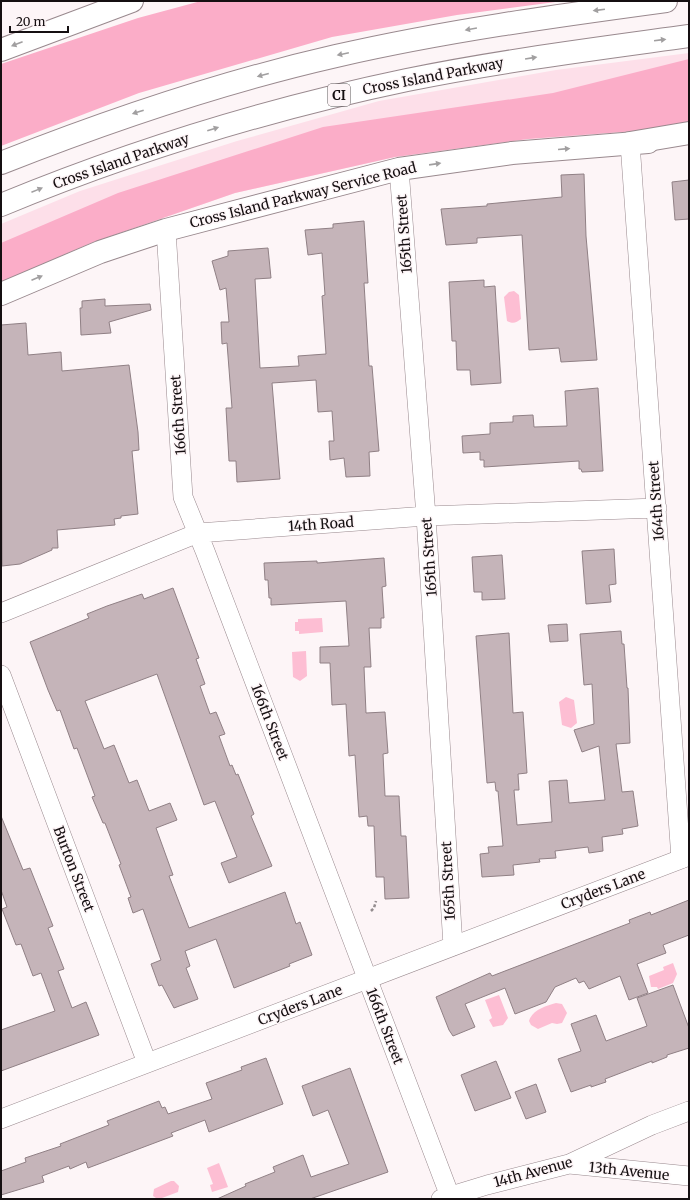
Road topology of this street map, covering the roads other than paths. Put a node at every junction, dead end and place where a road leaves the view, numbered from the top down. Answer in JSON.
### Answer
{"nodes":[{"id":1,"x":132,"y":1,"type":"edge"},
{"id":2,"x":666,"y":1,"type":"edge"},
{"id":3,"x":689,"y":36,"type":"edge"},
{"id":4,"x":1,"y":50,"type":"edge"},
{"id":5,"x":689,"y":133,"type":"edge"},
{"id":6,"x":689,"y":139,"type":"edge"},
{"id":7,"x":630,"y":143,"type":"junction"},
{"id":8,"x":1,"y":163,"type":"edge"},
{"id":9,"x":399,"y":169,"type":"junction"},
{"id":10,"x":1,"y":204,"type":"edge"},
{"id":11,"x":166,"y":230,"type":"junction"},
{"id":12,"x":1,"y":294,"type":"edge"},
{"id":13,"x":657,"y":508,"type":"junction"},
{"id":14,"x":426,"y":516,"type":"junction"},
{"id":15,"x":198,"y":533,"type":"junction"},
{"id":16,"x":1,"y":613,"type":"edge"},
{"id":17,"x":1,"y":675,"type":"edge"},
{"id":18,"x":685,"y":858,"type":"edge"},
{"id":19,"x":453,"y":946,"type":"junction"},
{"id":20,"x":367,"y":979,"type":"junction"},
{"id":21,"x":147,"y":1063,"type":"junction"},
{"id":22,"x":689,"y":1111,"type":"edge"},
{"id":23,"x":1,"y":1119,"type":"edge"},
{"id":24,"x":569,"y":1164,"type":"junction"},
{"id":25,"x":689,"y":1176,"type":"edge"},
{"id":26,"x":447,"y":1198,"type":"edge"}],
"edges":[{"from":1,"to":4,"type":"main road","one_way":true},
{"from":2,"to":8,"type":"main road","one_way":true},
{"from":10,"to":3,"type":"main road","name":"Cross Island Parkway","number":"CI","one_way":true},
{"from":5,"to":7,"type":"main road"},
{"from":6,"to":7,"type":"main road","name":"Cross Island Parkway Service Road"},
{"from":9,"to":7,"type":"main road","name":"Cross Island Parkway Service Road","one_way":true},
{"from":7,"to":13,"type":"street","name":"164th Street"},
{"from":9,"to":11,"type":"main road","name":"Cross Island Parkway Service Road"},
{"from":9,"to":14,"type":"street","name":"165th Street"},
{"from":12,"to":11,"type":"main road","name":"Cross Island Parkway Service Road","one_way":true},
{"from":11,"to":15,"type":"street","name":"166th Street"},
{"from":13,"to":14,"type":"street","name":"14th Road"},
{"from":13,"to":18,"type":"street","name":"164th Street"},
{"from":14,"to":15,"type":"street","name":"14th Road"},
{"from":14,"to":19,"type":"street","name":"165th Street"},
{"from":15,"to":16,"type":"street","name":"14th Road"},
{"from":15,"to":20,"type":"street","name":"166th Street"},
{"from":17,"to":21,"type":"street","name":"Burton Street"},
{"from":18,"to":19,"type":"street","name":"Cryders Lane"},
{"from":19,"to":20,"type":"street","name":"Cryders Lane"},
{"from":20,"to":21,"type":"street","name":"Cryders Lane"},
{"from":20,"to":26,"type":"street","name":"166th Street"},
{"from":21,"to":23,"type":"street","name":"Cryders Lane"},
{"from":22,"to":24,"type":"street","name":"14th Avenue"},
{"from":24,"to":25,"type":"street","name":"13th Avenue"},
{"from":24,"to":26,"type":"street","name":"14th Avenue"}]}
